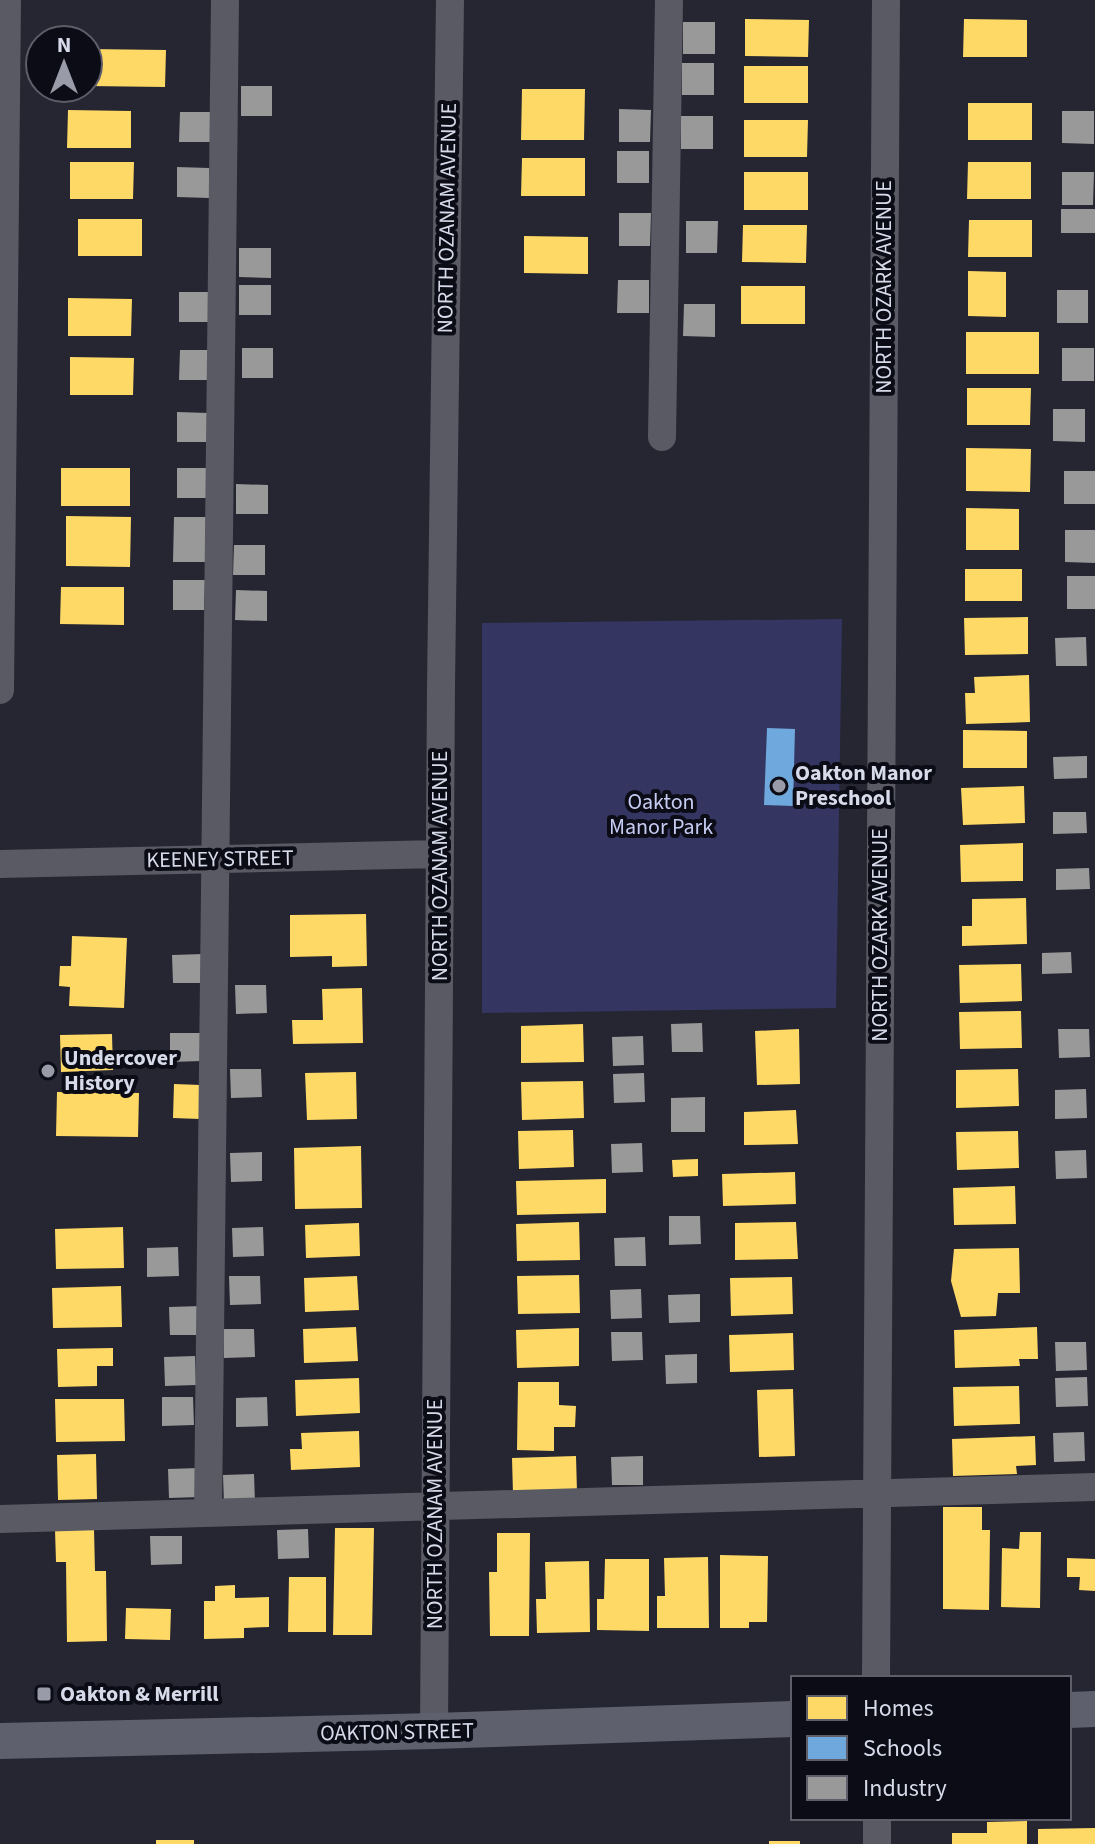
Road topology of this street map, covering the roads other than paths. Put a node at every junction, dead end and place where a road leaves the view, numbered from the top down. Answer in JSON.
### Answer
{"nodes":[{"id":1,"x":7,"y":0,"type":"edge"},
{"id":2,"x":225,"y":0,"type":"edge"},
{"id":3,"x":450,"y":0,"type":"edge"},
{"id":4,"x":669,"y":0,"type":"edge"},
{"id":5,"x":886,"y":0,"type":"edge"},
{"id":6,"x":662,"y":437,"type":"dead end"},
{"id":7,"x":0,"y":690,"type":"edge"},
{"id":8,"x":439,"y":854,"type":"junction"},
{"id":9,"x":216,"y":859,"type":"junction"},
{"id":10,"x":0,"y":864,"type":"edge"},
{"id":11,"x":1095,"y":1487,"type":"edge"},
{"id":12,"x":877,"y":1494,"type":"junction"},
{"id":13,"x":436,"y":1506,"type":"junction"},
{"id":14,"x":208,"y":1513,"type":"junction"},
{"id":15,"x":0,"y":1519,"type":"edge"},
{"id":16,"x":876,"y":1676,"type":"edge"},
{"id":17,"x":1095,"y":1709,"type":"edge"},
{"id":18,"x":1071,"y":1710,"type":"edge"},
{"id":19,"x":791,"y":1719,"type":"edge"},
{"id":20,"x":434,"y":1731,"type":"junction"},
{"id":21,"x":0,"y":1741,"type":"edge"},
{"id":22,"x":877,"y":1820,"type":"edge"},
{"id":23,"x":877,"y":1844,"type":"edge"}],
"edges":[{"from":1,"to":7,"type":"street"},
{"from":2,"to":9,"type":"street"},
{"from":3,"to":8,"type":"street","name":"NORTH OZANAM AVENUE"},
{"from":4,"to":6,"type":"street"},
{"from":5,"to":12,"type":"street","name":"NORTH OZARK AVENUE"},
{"from":8,"to":9,"type":"street","name":"KEENEY STREET"},
{"from":8,"to":13,"type":"street","name":"NORTH OZANAM AVENUE"},
{"from":9,"to":10,"type":"street","name":"KEENEY STREET"},
{"from":9,"to":14,"type":"street"},
{"from":11,"to":12,"type":"street"},
{"from":12,"to":13,"type":"street"},
{"from":12,"to":16,"type":"street","name":"NORTH OZARK AVENUE"},
{"from":13,"to":14,"type":"street"},
{"from":13,"to":20,"type":"street","name":"NORTH OZANAM AVENUE"},
{"from":14,"to":15,"type":"street"},
{"from":17,"to":18,"type":"main road"},
{"from":19,"to":20,"type":"main road","name":"OAKTON STREET"},
{"from":20,"to":21,"type":"main road","name":"OAKTON STREET"},
{"from":22,"to":23,"type":"street"}]}
